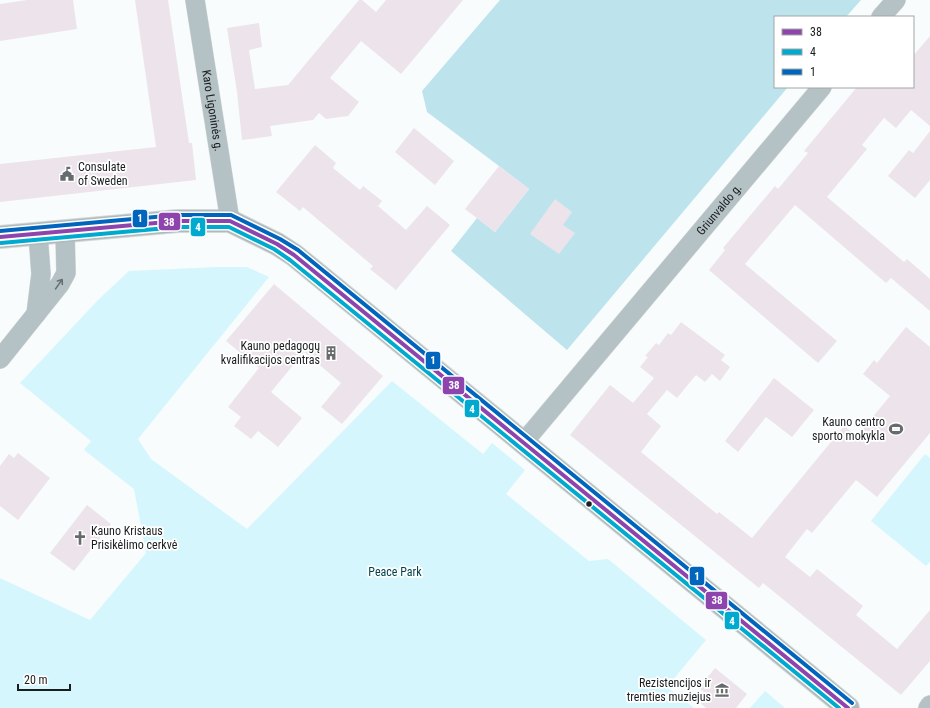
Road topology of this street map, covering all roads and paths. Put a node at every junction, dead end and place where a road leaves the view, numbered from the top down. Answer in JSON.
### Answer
{"nodes":[{"id":1,"x":195,"y":0,"type":"edge"},
{"id":2,"x":896,"y":0,"type":"edge"},
{"id":3,"x":882,"y":16,"type":"edge"},
{"id":4,"x":821,"y":88,"type":"edge"},
{"id":5,"x":230,"y":221,"type":"junction"},
{"id":6,"x":65,"y":231,"type":"junction"},
{"id":7,"x":38,"y":234,"type":"junction"},
{"id":8,"x":0,"y":237,"type":"edge"},
{"id":9,"x":36,"y":315,"type":"junction"},
{"id":10,"x":0,"y":359,"type":"edge"},
{"id":11,"x":523,"y":443,"type":"junction"},
{"id":12,"x":930,"y":705,"type":"edge"},
{"id":13,"x":848,"y":708,"type":"edge"},
{"id":14,"x":928,"y":708,"type":"edge"}],
"edges":[{"from":1,"to":5,"type":"street","name":"Karo Ligoninės g."},
{"from":2,"to":3,"type":"street"},
{"from":4,"to":11,"type":"street","name":"Griunvaldo g."},
{"from":5,"to":6,"type":"main road"},
{"from":5,"to":11,"type":"main road"},
{"from":6,"to":7,"type":"main road"},
{"from":9,"to":6,"type":"street","one_way":true},
{"from":7,"to":8,"type":"main road"},
{"from":7,"to":9,"type":"street"},
{"from":9,"to":10,"type":"street"},
{"from":11,"to":13,"type":"main road"},
{"from":12,"to":14,"type":"street"}]}
